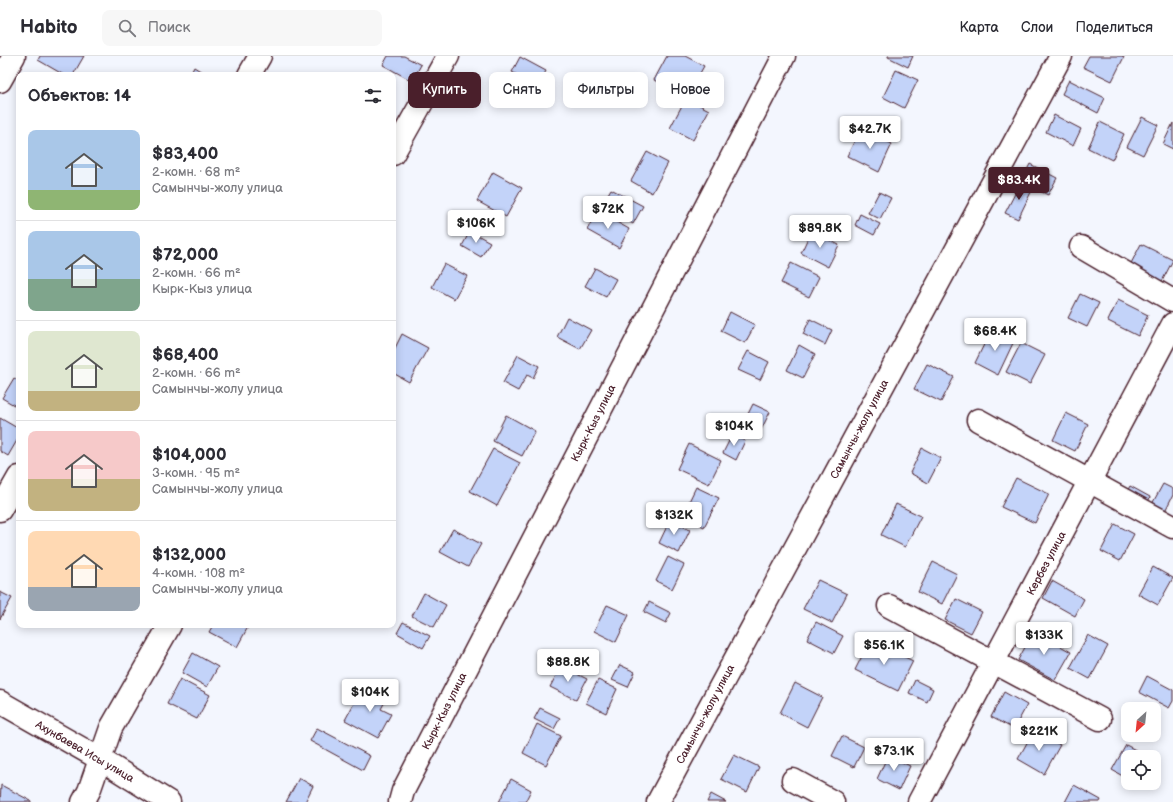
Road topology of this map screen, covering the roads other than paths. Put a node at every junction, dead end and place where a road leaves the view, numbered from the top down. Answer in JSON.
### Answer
{"nodes":[{"id":1,"x":14,"y":56,"type":"edge"},
{"id":2,"x":260,"y":56,"type":"edge"},
{"id":3,"x":448,"y":56,"type":"edge"},
{"id":4,"x":784,"y":56,"type":"edge"},
{"id":5,"x":1061,"y":56,"type":"edge"},
{"id":6,"x":251,"y":72,"type":"edge"},
{"id":7,"x":0,"y":81,"type":"edge"},
{"id":8,"x":396,"y":149,"type":"edge"},
{"id":9,"x":1081,"y":247,"type":"dead end"},
{"id":10,"x":1173,"y":301,"type":"edge"},
{"id":11,"x":1173,"y":324,"type":"edge"},
{"id":12,"x":978,"y":420,"type":"dead end"},
{"id":13,"x":16,"y":482,"type":"edge"},
{"id":14,"x":1090,"y":482,"type":"junction"},
{"id":15,"x":0,"y":510,"type":"edge"},
{"id":16,"x":1173,"y":527,"type":"edge"},
{"id":17,"x":889,"y":606,"type":"dead end"},
{"id":18,"x":168,"y":628,"type":"edge"},
{"id":19,"x":993,"y":662,"type":"junction"},
{"id":20,"x":0,"y":702,"type":"edge"},
{"id":21,"x":1100,"y":719,"type":"dead end"},
{"id":22,"x":100,"y":759,"type":"junction"},
{"id":23,"x":793,"y":780,"type":"dead end"},
{"id":24,"x":399,"y":798,"type":"edge"},
{"id":25,"x":83,"y":802,"type":"edge"},
{"id":26,"x":169,"y":802,"type":"edge"},
{"id":27,"x":658,"y":802,"type":"edge"},
{"id":28,"x":833,"y":802,"type":"edge"},
{"id":29,"x":919,"y":802,"type":"edge"}],
"edges":[{"from":1,"to":7,"type":"street"},
{"from":2,"to":6,"type":"street"},
{"from":3,"to":8,"type":"street"},
{"from":4,"to":24,"type":"street","name":"Кырк-Кыз улица"},
{"from":5,"to":27,"type":"street","name":"Самынчы-жолу улица"},
{"from":9,"to":10,"type":"street"},
{"from":11,"to":14,"type":"street","name":"Кербез улица"},
{"from":12,"to":14,"type":"street"},
{"from":13,"to":15,"type":"street"},
{"from":14,"to":16,"type":"street"},
{"from":14,"to":19,"type":"street","name":"Кербез улица"},
{"from":17,"to":19,"type":"street"},
{"from":18,"to":22,"type":"street"},
{"from":19,"to":21,"type":"street"},
{"from":19,"to":29,"type":"street","name":"Кербез улица"},
{"from":20,"to":22,"type":"street","name":"Ахунбаева Исы улица"},
{"from":22,"to":25,"type":"street"},
{"from":22,"to":26,"type":"street","name":"Ахунбаева Исы улица"},
{"from":23,"to":28,"type":"street"}]}
